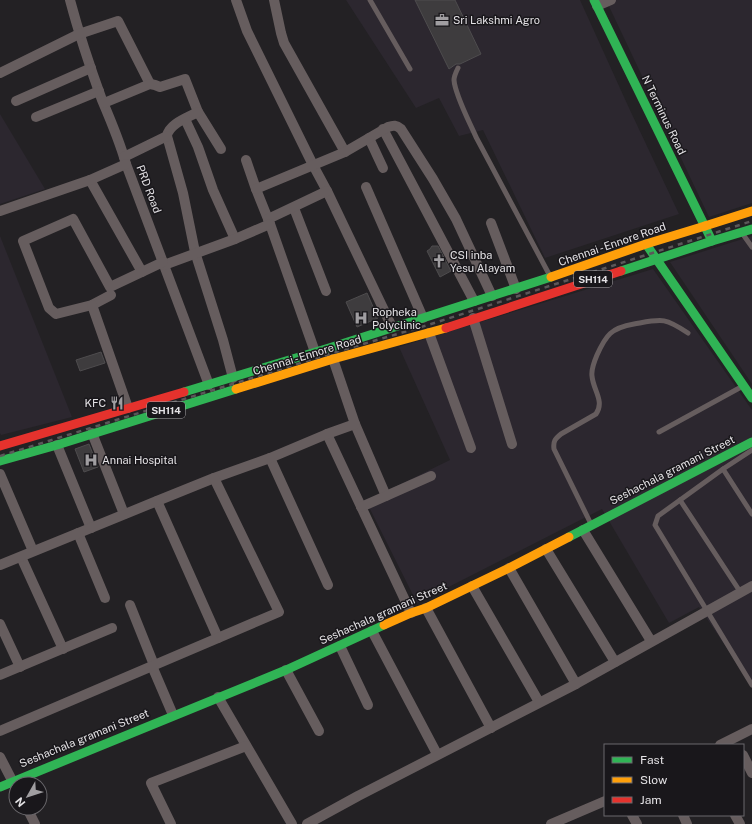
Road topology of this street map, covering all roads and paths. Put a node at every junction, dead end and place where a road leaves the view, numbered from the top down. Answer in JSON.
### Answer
{"nodes":[{"id":1,"x":70,"y":0,"type":"edge"},
{"id":2,"x":236,"y":0,"type":"edge"},
{"id":3,"x":274,"y":0,"type":"edge"},
{"id":4,"x":370,"y":0,"type":"edge"},
{"id":5,"x":610,"y":0,"type":"edge"},
{"id":6,"x":596,"y":3,"type":"edge"},
{"id":7,"x":79,"y":34,"type":"junction"},
{"id":8,"x":91,"y":68,"type":"junction"},
{"id":9,"x":458,"y":68,"type":"dead end"},
{"id":10,"x":410,"y":69,"type":"dead end"},
{"id":11,"x":0,"y":73,"type":"edge"},
{"id":12,"x":150,"y":84,"type":"junction"},
{"id":13,"x":99,"y":91,"type":"junction"},
{"id":14,"x":16,"y":101,"type":"dead end"},
{"id":15,"x":104,"y":103,"type":"junction"},
{"id":16,"x":198,"y":112,"type":"junction"},
{"id":17,"x":36,"y":116,"type":"dead end"},
{"id":18,"x":185,"y":119,"type":"junction"},
{"id":19,"x":383,"y":130,"type":"junction"},
{"id":20,"x":167,"y":136,"type":"junction"},
{"id":21,"x":369,"y":138,"type":"junction"},
{"id":22,"x":221,"y":149,"type":"dead end"},
{"id":23,"x":345,"y":152,"type":"junction"},
{"id":24,"x":246,"y":160,"type":"dead end"},
{"id":25,"x":125,"y":161,"type":"junction"},
{"id":26,"x":313,"y":165,"type":"junction"},
{"id":27,"x":383,"y":168,"type":"dead end"},
{"id":28,"x":90,"y":180,"type":"junction"},
{"id":29,"x":366,"y":188,"type":"dead end"},
{"id":30,"x":256,"y":189,"type":"junction"},
{"id":31,"x":327,"y":191,"type":"junction"},
{"id":32,"x":294,"y":208,"type":"junction"},
{"id":33,"x":752,"y":210,"type":"edge"},
{"id":34,"x":0,"y":211,"type":"edge"},
{"id":35,"x":269,"y":222,"type":"junction"},
{"id":36,"x":491,"y":223,"type":"dead end"},
{"id":37,"x":705,"y":226,"type":"junction"},
{"id":38,"x":752,"y":229,"type":"edge"},
{"id":39,"x":741,"y":232,"type":"junction"},
{"id":40,"x":235,"y":239,"type":"junction"},
{"id":41,"x":712,"y":241,"type":"junction"},
{"id":42,"x":646,"y":244,"type":"junction"},
{"id":43,"x":752,"y":247,"type":"edge"},
{"id":44,"x":195,"y":254,"type":"junction"},
{"id":45,"x":655,"y":259,"type":"junction"},
{"id":46,"x":164,"y":263,"type":"junction"},
{"id":47,"x":142,"y":272,"type":"junction"},
{"id":48,"x":551,"y":277,"type":"junction"},
{"id":49,"x":516,"y":289,"type":"junction"},
{"id":50,"x":326,"y":291,"type":"dead end"},
{"id":51,"x":111,"y":295,"type":"dead end"},
{"id":52,"x":492,"y":296,"type":"junction"},
{"id":53,"x":474,"y":301,"type":"junction"},
{"id":54,"x":92,"y":305,"type":"junction"},
{"id":55,"x":423,"y":318,"type":"junction"},
{"id":56,"x":473,"y":318,"type":"junction"},
{"id":57,"x":392,"y":327,"type":"junction"},
{"id":58,"x":429,"y":333,"type":"junction"},
{"id":59,"x":688,"y":333,"type":"dead end"},
{"id":60,"x":316,"y":352,"type":"junction"},
{"id":61,"x":333,"y":359,"type":"junction"},
{"id":62,"x":233,"y":378,"type":"junction"},
{"id":63,"x":209,"y":385,"type":"junction"},
{"id":64,"x":744,"y":386,"type":"junction"},
{"id":65,"x":752,"y":398,"type":"edge"},
{"id":66,"x":128,"y":408,"type":"junction"},
{"id":67,"x":355,"y":424,"type":"junction"},
{"id":68,"x":659,"y":432,"type":"dead end"},
{"id":69,"x":92,"y":433,"type":"junction"},
{"id":70,"x":326,"y":434,"type":"junction"},
{"id":71,"x":752,"y":442,"type":"edge"},
{"id":72,"x":512,"y":444,"type":"dead end"},
{"id":73,"x":57,"y":445,"type":"junction"},
{"id":74,"x":0,"y":446,"type":"edge"},
{"id":75,"x":471,"y":448,"type":"dead end"},
{"id":76,"x":752,"y":450,"type":"edge"},
{"id":77,"x":270,"y":458,"type":"junction"},
{"id":78,"x":0,"y":461,"type":"edge"},
{"id":79,"x":723,"y":469,"type":"junction"},
{"id":80,"x":0,"y":474,"type":"edge"},
{"id":81,"x":431,"y":476,"type":"dead end"},
{"id":82,"x":214,"y":478,"type":"junction"},
{"id":83,"x":386,"y":496,"type":"junction"},
{"id":84,"x":157,"y":500,"type":"junction"},
{"id":85,"x":680,"y":500,"type":"junction"},
{"id":86,"x":361,"y":506,"type":"junction"},
{"id":87,"x":124,"y":514,"type":"junction"},
{"id":88,"x":752,"y":514,"type":"edge"},
{"id":89,"x":587,"y":527,"type":"junction"},
{"id":90,"x":91,"y":528,"type":"junction"},
{"id":91,"x":78,"y":533,"type":"junction"},
{"id":92,"x":546,"y":549,"type":"junction"},
{"id":93,"x":33,"y":552,"type":"junction"},
{"id":94,"x":20,"y":557,"type":"junction"},
{"id":95,"x":0,"y":565,"type":"edge"},
{"id":96,"x":508,"y":568,"type":"junction"},
{"id":97,"x":328,"y":585,"type":"dead end"},
{"id":98,"x":472,"y":586,"type":"junction"},
{"id":99,"x":752,"y":586,"type":"edge"},
{"id":100,"x":741,"y":592,"type":"junction"},
{"id":101,"x":105,"y":598,"type":"dead end"},
{"id":102,"x":130,"y":605,"type":"dead end"},
{"id":103,"x":426,"y":608,"type":"junction"},
{"id":104,"x":708,"y":610,"type":"junction"},
{"id":105,"x":412,"y":613,"type":"junction"},
{"id":106,"x":0,"y":624,"type":"edge"},
{"id":107,"x":112,"y":628,"type":"dead end"},
{"id":108,"x":372,"y":631,"type":"junction"},
{"id":109,"x":218,"y":638,"type":"junction"},
{"id":110,"x":652,"y":642,"type":"junction"},
{"id":111,"x":340,"y":646,"type":"junction"},
{"id":112,"x":63,"y":649,"type":"junction"},
{"id":113,"x":615,"y":662,"type":"junction"},
{"id":114,"x":153,"y":666,"type":"junction"},
{"id":115,"x":20,"y":667,"type":"junction"},
{"id":116,"x":286,"y":670,"type":"junction"},
{"id":117,"x":0,"y":675,"type":"edge"},
{"id":118,"x":576,"y":684,"type":"junction"},
{"id":119,"x":752,"y":685,"type":"edge"},
{"id":120,"x":218,"y":697,"type":"junction"},
{"id":121,"x":539,"y":702,"type":"junction"},
{"id":122,"x":368,"y":705,"type":"dead end"},
{"id":123,"x":173,"y":715,"type":"junction"},
{"id":124,"x":491,"y":728,"type":"junction"},
{"id":125,"x":752,"y":729,"type":"edge"},
{"id":126,"x":0,"y":731,"type":"edge"},
{"id":127,"x":319,"y":731,"type":"dead end"},
{"id":128,"x":736,"y":742,"type":"edge"},
{"id":129,"x":725,"y":744,"type":"edge"},
{"id":130,"x":246,"y":746,"type":"junction"},
{"id":131,"x":437,"y":754,"type":"junction"},
{"id":132,"x":0,"y":757,"type":"edge"},
{"id":133,"x":744,"y":757,"type":"edge"},
{"id":134,"x":752,"y":773,"type":"edge"},
{"id":135,"x":10,"y":776,"type":"edge"},
{"id":136,"x":34,"y":776,"type":"edge"},
{"id":137,"x":604,"y":801,"type":"edge"},
{"id":138,"x":314,"y":822,"type":"edge"},
{"id":139,"x":171,"y":824,"type":"edge"},
{"id":140,"x":292,"y":824,"type":"edge"},
{"id":141,"x":551,"y":824,"type":"edge"}],
"edges":[{"from":1,"to":7,"type":"street","name":"PRD Road"},
{"from":2,"to":26,"type":"street"},
{"from":3,"to":23,"type":"street"},
{"from":4,"to":10,"type":"lane"},
{"from":5,"to":6,"type":"street"},
{"from":6,"to":37,"type":"main road","name":"N Terminus Road"},
{"from":7,"to":8,"type":"street","name":"PRD Road"},
{"from":7,"to":11,"type":"street"},
{"from":7,"to":12,"type":"street"},
{"from":8,"to":13,"type":"street","name":"PRD Road"},
{"from":8,"to":14,"type":"street"},
{"from":9,"to":48,"type":"lane"},
{"from":12,"to":15,"type":"street"},
{"from":12,"to":16,"type":"street"},
{"from":13,"to":15,"type":"street","name":"PRD Road"},
{"from":13,"to":17,"type":"street"},
{"from":15,"to":25,"type":"street","name":"PRD Road"},
{"from":16,"to":18,"type":"street"},
{"from":16,"to":22,"type":"street"},
{"from":18,"to":20,"type":"street"},
{"from":18,"to":40,"type":"street"},
{"from":19,"to":21,"type":"street"},
{"from":19,"to":52,"type":"street"},
{"from":19,"to":53,"type":"street"},
{"from":20,"to":25,"type":"street"},
{"from":20,"to":44,"type":"street"},
{"from":21,"to":23,"type":"street"},
{"from":21,"to":27,"type":"street"},
{"from":23,"to":26,"type":"street"},
{"from":24,"to":30,"type":"street"},
{"from":25,"to":28,"type":"street"},
{"from":25,"to":46,"type":"street","name":"PRD Road"},
{"from":26,"to":30,"type":"street"},
{"from":26,"to":31,"type":"street"},
{"from":28,"to":34,"type":"street"},
{"from":28,"to":47,"type":"street"},
{"from":29,"to":55,"type":"street"},
{"from":30,"to":35,"type":"street"},
{"from":31,"to":32,"type":"street"},
{"from":31,"to":57,"type":"street"},
{"from":32,"to":35,"type":"street"},
{"from":32,"to":50,"type":"street"},
{"from":33,"to":37,"type":"main road","name":"Chennai - Ennore Road"},
{"from":35,"to":40,"type":"street"},
{"from":35,"to":60,"type":"street"},
{"from":36,"to":49,"type":"street"},
{"from":37,"to":41,"type":"main road","name":"N Terminus Road"},
{"from":37,"to":42,"type":"main road","name":"Chennai - Ennore Road","number":"SH114"},
{"from":38,"to":39,"type":"main road","name":"Chennai - Ennore Road"},
{"from":39,"to":41,"type":"main road","name":"Chennai - Ennore Road"},
{"from":39,"to":43,"type":"lane"},
{"from":40,"to":44,"type":"street"},
{"from":41,"to":45,"type":"main road","name":"Chennai - Ennore Road","number":"SH114"},
{"from":42,"to":45,"type":"main road"},
{"from":42,"to":48,"type":"main road","name":"Chennai - Ennore Road","number":"SH114"},
{"from":44,"to":46,"type":"street"},
{"from":44,"to":62,"type":"street"},
{"from":45,"to":56,"type":"main road","name":"Chennai - Ennore Road","number":"SH114"},
{"from":45,"to":64,"type":"main road"},
{"from":46,"to":47,"type":"street"},
{"from":46,"to":63,"type":"street","name":"PRD Road"},
{"from":47,"to":54,"type":"street"},
{"from":48,"to":49,"type":"main road","name":"Chennai - Ennore Road","number":"SH114"},
{"from":49,"to":52,"type":"main road","name":"Chennai - Ennore Road","number":"SH114"},
{"from":51,"to":54,"type":"street"},
{"from":52,"to":53,"type":"main road","name":"Chennai - Ennore Road","number":"SH114"},
{"from":53,"to":55,"type":"main road","name":"Chennai - Ennore Road","number":"SH114"},
{"from":54,"to":66,"type":"street"},
{"from":55,"to":57,"type":"main road","name":"Chennai - Ennore Road","number":"SH114"},
{"from":56,"to":58,"type":"main road","name":"Chennai - Ennore Road","number":"SH114"},
{"from":56,"to":72,"type":"street"},
{"from":57,"to":60,"type":"main road","name":"Chennai - Ennore Road","number":"SH114"},
{"from":58,"to":61,"type":"main road","name":"Chennai - Ennore Road","number":"SH114"},
{"from":58,"to":75,"type":"street"},
{"from":59,"to":89,"type":"lane"},
{"from":60,"to":62,"type":"main road","name":"Chennai - Ennore Road","number":"SH114"},
{"from":61,"to":67,"type":"street"},
{"from":61,"to":69,"type":"main road","name":"Chennai - Ennore Road","number":"SH114"},
{"from":62,"to":63,"type":"main road","name":"Chennai - Ennore Road","number":"SH114"},
{"from":63,"to":66,"type":"main road","name":"Chennai - Ennore Road","number":"SH114"},
{"from":64,"to":65,"type":"main road"},
{"from":64,"to":68,"type":"lane"},
{"from":66,"to":74,"type":"main road","name":"Chennai - Ennore Road","number":"SH114"},
{"from":67,"to":70,"type":"street"},
{"from":67,"to":83,"type":"street"},
{"from":69,"to":73,"type":"main road","name":"Chennai - Ennore Road","number":"SH114"},
{"from":69,"to":87,"type":"street"},
{"from":70,"to":77,"type":"street"},
{"from":70,"to":86,"type":"street"},
{"from":71,"to":89,"type":"main road","name":"Seshachala gramani Street"},
{"from":73,"to":78,"type":"main road","name":"Chennai - Ennore Road","number":"SH114"},
{"from":73,"to":90,"type":"street"},
{"from":76,"to":79,"type":"lane"},
{"from":77,"to":82,"type":"street"},
{"from":77,"to":97,"type":"street"},
{"from":79,"to":85,"type":"lane"},
{"from":79,"to":88,"type":"lane"},
{"from":80,"to":93,"type":"street"},
{"from":81,"to":83,"type":"street"},
{"from":82,"to":84,"type":"street"},
{"from":82,"to":109,"type":"street"},
{"from":83,"to":86,"type":"street"},
{"from":84,"to":87,"type":"street"},
{"from":84,"to":109,"type":"street"},
{"from":85,"to":100,"type":"lane"},
{"from":85,"to":104,"type":"lane"},
{"from":86,"to":105,"type":"street"},
{"from":87,"to":90,"type":"street"},
{"from":89,"to":92,"type":"main road","name":"Seshachala gramani Street"},
{"from":89,"to":110,"type":"street"},
{"from":90,"to":91,"type":"street"},
{"from":91,"to":93,"type":"street"},
{"from":91,"to":101,"type":"street"},
{"from":92,"to":96,"type":"main road","name":"Seshachala gramani Street"},
{"from":92,"to":113,"type":"street"},
{"from":93,"to":94,"type":"street"},
{"from":94,"to":95,"type":"street"},
{"from":94,"to":112,"type":"street"},
{"from":96,"to":98,"type":"main road","name":"Seshachala gramani Street"},
{"from":96,"to":118,"type":"street"},
{"from":98,"to":103,"type":"main road","name":"Seshachala gramani Street"},
{"from":98,"to":121,"type":"street"},
{"from":99,"to":100,"type":"street"},
{"from":100,"to":104,"type":"street"},
{"from":102,"to":114,"type":"street"},
{"from":103,"to":105,"type":"main road","name":"Seshachala gramani Street"},
{"from":103,"to":124,"type":"street"},
{"from":104,"to":110,"type":"street"},
{"from":104,"to":119,"type":"lane"},
{"from":105,"to":108,"type":"main road","name":"Seshachala gramani Street"},
{"from":106,"to":115,"type":"street"},
{"from":107,"to":112,"type":"street"},
{"from":108,"to":111,"type":"main road","name":"Seshachala gramani Street"},
{"from":108,"to":131,"type":"street"},
{"from":109,"to":114,"type":"street"},
{"from":110,"to":113,"type":"street"},
{"from":111,"to":116,"type":"main road","name":"Seshachala gramani Street"},
{"from":111,"to":122,"type":"street"},
{"from":112,"to":115,"type":"street"},
{"from":113,"to":118,"type":"street"},
{"from":114,"to":123,"type":"street"},
{"from":114,"to":126,"type":"street"},
{"from":115,"to":117,"type":"street"},
{"from":116,"to":120,"type":"main road","name":"Seshachala gramani Street"},
{"from":116,"to":127,"type":"street"},
{"from":118,"to":121,"type":"street"},
{"from":120,"to":123,"type":"main road","name":"Seshachala gramani Street"},
{"from":120,"to":130,"type":"street"},
{"from":121,"to":124,"type":"street"},
{"from":123,"to":136,"type":"main road","name":"Seshachala gramani Street"},
{"from":124,"to":131,"type":"street"},
{"from":125,"to":128,"type":"street"},
{"from":128,"to":129,"type":"street"},
{"from":130,"to":139,"type":"street"},
{"from":130,"to":140,"type":"street"},
{"from":131,"to":138,"type":"street"},
{"from":132,"to":135,"type":"street"},
{"from":133,"to":134,"type":"street"},
{"from":137,"to":141,"type":"street"}]}
